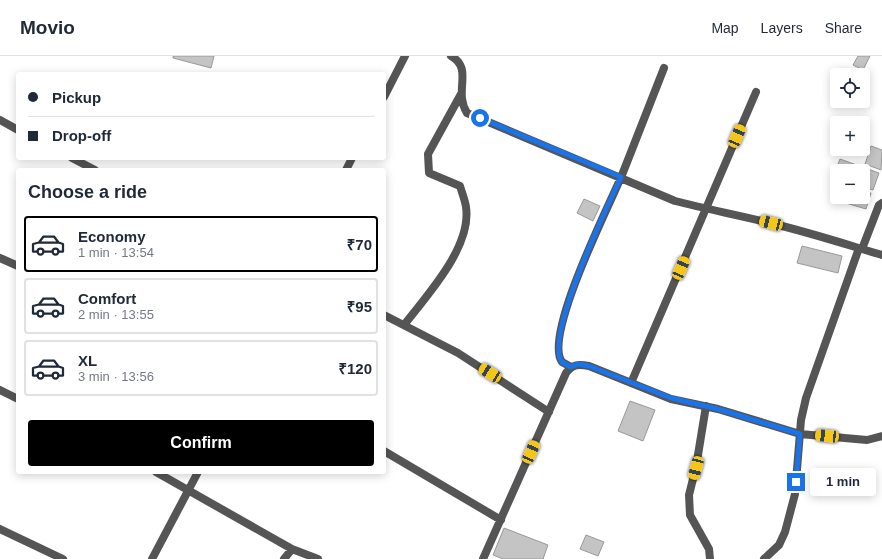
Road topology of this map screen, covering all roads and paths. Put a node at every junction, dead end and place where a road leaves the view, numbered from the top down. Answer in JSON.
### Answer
{"nodes":[{"id":1,"x":406,"y":56,"type":"edge"},
{"id":2,"x":451,"y":56,"type":"edge"},
{"id":3,"x":664,"y":68,"type":"dead end"},
{"id":4,"x":756,"y":92,"type":"dead end"},
{"id":5,"x":386,"y":93,"type":"edge"},
{"id":6,"x":461,"y":94,"type":"junction"},
{"id":7,"x":0,"y":120,"type":"edge"},
{"id":8,"x":16,"y":129,"type":"edge"},
{"id":9,"x":76,"y":160,"type":"edge"},
{"id":10,"x":91,"y":168,"type":"edge"},
{"id":11,"x":621,"y":177,"type":"junction"},
{"id":12,"x":882,"y":203,"type":"edge"},
{"id":13,"x":706,"y":210,"type":"junction"},
{"id":14,"x":860,"y":248,"type":"junction"},
{"id":15,"x":882,"y":255,"type":"edge"},
{"id":16,"x":0,"y":258,"type":"edge"},
{"id":17,"x":16,"y":265,"type":"edge"},
{"id":18,"x":386,"y":316,"type":"edge"},
{"id":19,"x":404,"y":325,"type":"junction"},
{"id":20,"x":571,"y":367,"type":"junction"},
{"id":21,"x":631,"y":383,"type":"junction"},
{"id":22,"x":0,"y":390,"type":"edge"},
{"id":23,"x":16,"y":398,"type":"edge"},
{"id":24,"x":706,"y":406,"type":"junction"},
{"id":25,"x":549,"y":412,"type":"junction"},
{"id":26,"x":800,"y":434,"type":"junction"},
{"id":27,"x":882,"y":436,"type":"edge"},
{"id":28,"x":386,"y":452,"type":"edge"},
{"id":29,"x":160,"y":474,"type":"edge"},
{"id":30,"x":197,"y":474,"type":"edge"},
{"id":31,"x":188,"y":489,"type":"junction"},
{"id":32,"x":501,"y":520,"type":"junction"},
{"id":33,"x":0,"y":529,"type":"edge"},
{"id":34,"x":292,"y":550,"type":"junction"},
{"id":35,"x":63,"y":559,"type":"edge"},
{"id":36,"x":152,"y":559,"type":"edge"},
{"id":37,"x":284,"y":559,"type":"edge"},
{"id":38,"x":318,"y":559,"type":"edge"},
{"id":39,"x":483,"y":559,"type":"edge"},
{"id":40,"x":710,"y":559,"type":"edge"},
{"id":41,"x":764,"y":559,"type":"edge"}],
"edges":[{"from":1,"to":5,"type":"street"},
{"from":2,"to":6,"type":"street"},
{"from":3,"to":11,"type":"street"},
{"from":4,"to":13,"type":"street"},
{"from":6,"to":11,"type":"street"},
{"from":6,"to":19,"type":"street"},
{"from":7,"to":8,"type":"street"},
{"from":9,"to":10,"type":"street"},
{"from":11,"to":13,"type":"street"},
{"from":11,"to":20,"type":"street"},
{"from":12,"to":14,"type":"street"},
{"from":13,"to":14,"type":"street"},
{"from":13,"to":21,"type":"street"},
{"from":14,"to":15,"type":"street"},
{"from":14,"to":26,"type":"street"},
{"from":16,"to":17,"type":"street"},
{"from":18,"to":19,"type":"street"},
{"from":19,"to":25,"type":"street"},
{"from":20,"to":21,"type":"street"},
{"from":20,"to":25,"type":"street"},
{"from":21,"to":24,"type":"street"},
{"from":22,"to":23,"type":"street"},
{"from":24,"to":26,"type":"street"},
{"from":24,"to":40,"type":"street"},
{"from":25,"to":32,"type":"street"},
{"from":26,"to":27,"type":"street"},
{"from":26,"to":41,"type":"street"},
{"from":28,"to":32,"type":"street"},
{"from":29,"to":31,"type":"street"},
{"from":30,"to":31,"type":"street"},
{"from":31,"to":34,"type":"street"},
{"from":31,"to":36,"type":"street"},
{"from":32,"to":39,"type":"street"},
{"from":33,"to":35,"type":"street"},
{"from":34,"to":37,"type":"street"},
{"from":34,"to":38,"type":"street"}]}
